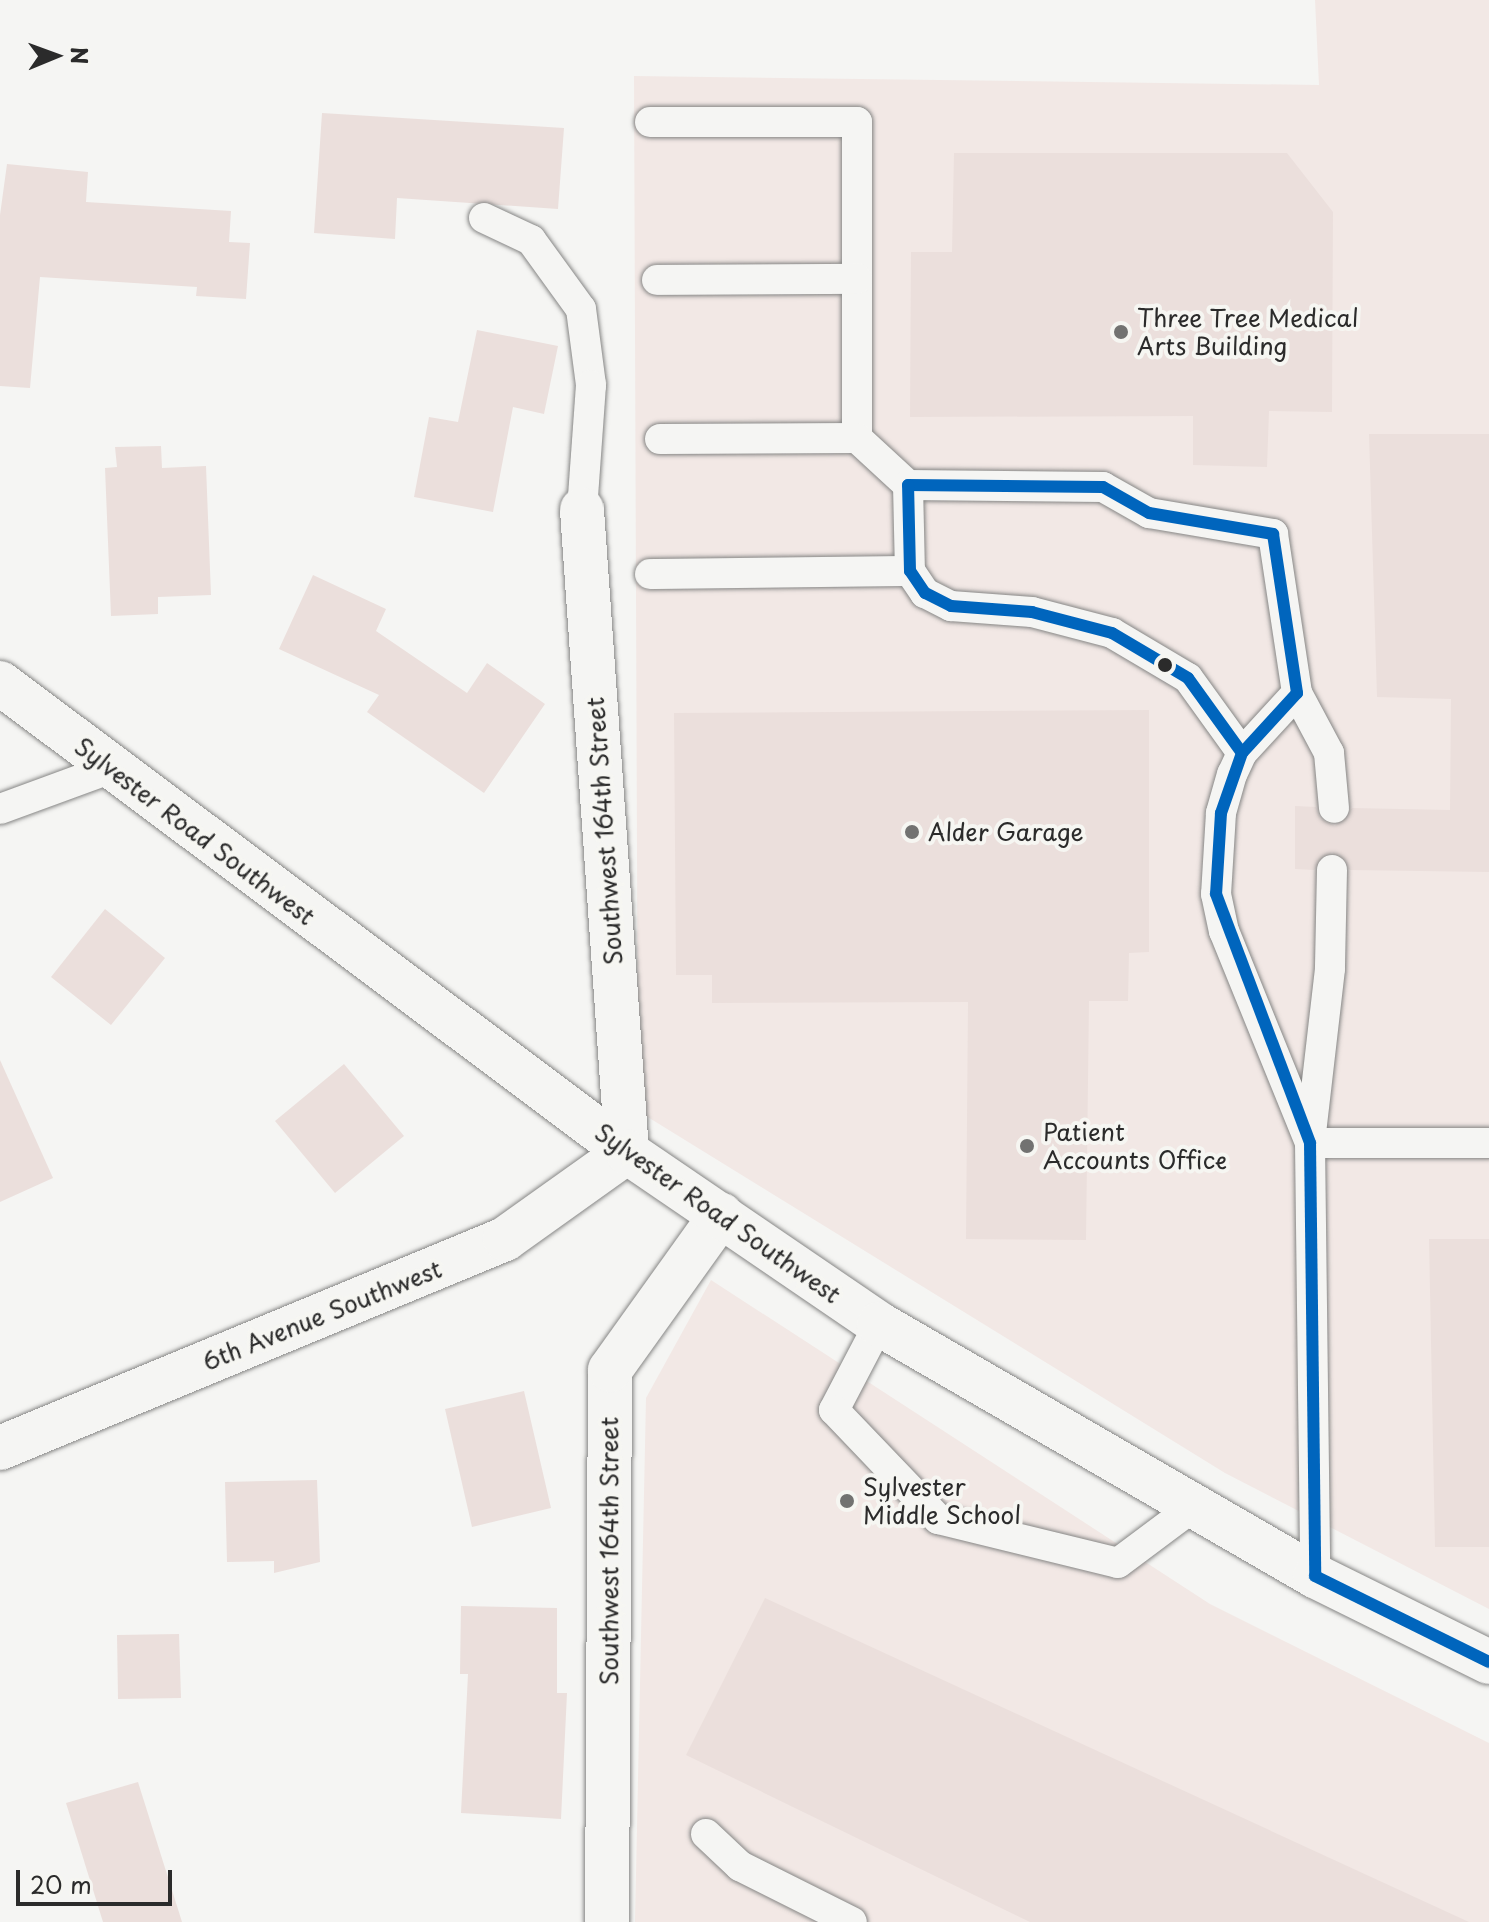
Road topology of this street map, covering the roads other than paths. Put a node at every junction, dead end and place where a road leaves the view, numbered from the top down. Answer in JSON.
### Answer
{"nodes":[{"id":1,"x":650,"y":122,"type":"dead end"},
{"id":2,"x":484,"y":218,"type":"dead end"},
{"id":3,"x":857,"y":279,"type":"junction"},
{"id":4,"x":657,"y":280,"type":"dead end"},
{"id":5,"x":857,"y":438,"type":"junction"},
{"id":6,"x":660,"y":439,"type":"dead end"},
{"id":7,"x":908,"y":485,"type":"junction"},
{"id":8,"x":582,"y":510,"type":"joint"},
{"id":9,"x":910,"y":571,"type":"junction"},
{"id":10,"x":650,"y":574,"type":"dead end"},
{"id":11,"x":0,"y":683,"type":"edge"},
{"id":12,"x":1297,"y":693,"type":"junction"},
{"id":13,"x":1242,"y":753,"type":"junction"},
{"id":14,"x":112,"y":768,"type":"junction"},
{"id":15,"x":1334,"y":808,"type":"dead end"},
{"id":16,"x":0,"y":809,"type":"edge"},
{"id":17,"x":1332,"y":870,"type":"dead end"},
{"id":18,"x":1310,"y":1143,"type":"junction"},
{"id":19,"x":1489,"y":1143,"type":"edge"},
{"id":20,"x":627,"y":1152,"type":"junction"},
{"id":21,"x":721,"y":1215,"type":"junction"},
{"id":22,"x":879,"y":1324,"type":"junction"},
{"id":23,"x":0,"y":1448,"type":"edge"},
{"id":24,"x":1197,"y":1504,"type":"junction"},
{"id":25,"x":1315,"y":1576,"type":"junction"},
{"id":26,"x":1489,"y":1662,"type":"edge"},
{"id":27,"x":706,"y":1834,"type":"dead end"},
{"id":28,"x":607,"y":1922,"type":"edge"},
{"id":29,"x":852,"y":1922,"type":"edge"}],
"edges":[{"from":1,"to":3,"type":"lane"},
{"from":2,"to":8,"type":"lane"},
{"from":3,"to":4,"type":"lane"},
{"from":3,"to":5,"type":"lane"},
{"from":5,"to":6,"type":"lane"},
{"from":5,"to":7,"type":"lane"},
{"from":7,"to":9,"type":"lane"},
{"from":7,"to":12,"type":"lane"},
{"from":8,"to":20,"type":"street","name":"Southwest 164th Street"},
{"from":9,"to":10,"type":"lane"},
{"from":9,"to":13,"type":"lane"},
{"from":11,"to":14,"type":"street","name":"Sylvester Road Southwest"},
{"from":12,"to":13,"type":"lane"},
{"from":12,"to":15,"type":"lane"},
{"from":13,"to":18,"type":"lane"},
{"from":14,"to":16,"type":"lane"},
{"from":14,"to":20,"type":"street","name":"Sylvester Road Southwest"},
{"from":17,"to":18,"type":"lane"},
{"from":18,"to":19,"type":"lane"},
{"from":18,"to":25,"type":"lane"},
{"from":20,"to":21,"type":"street","name":"Sylvester Road Southwest"},
{"from":20,"to":23,"type":"street","name":"6th Avenue Southwest"},
{"from":21,"to":22,"type":"street","name":"Sylvester Road Southwest"},
{"from":21,"to":28,"type":"street","name":"Southwest 164th Street"},
{"from":22,"to":24,"type":"street","name":"Sylvester Road Southwest"},
{"from":22,"to":24,"type":"lane"},
{"from":24,"to":25,"type":"street","name":"Sylvester Road Southwest"},
{"from":25,"to":26,"type":"street","name":"Sylvester Road Southwest"},
{"from":27,"to":29,"type":"lane"}]}
